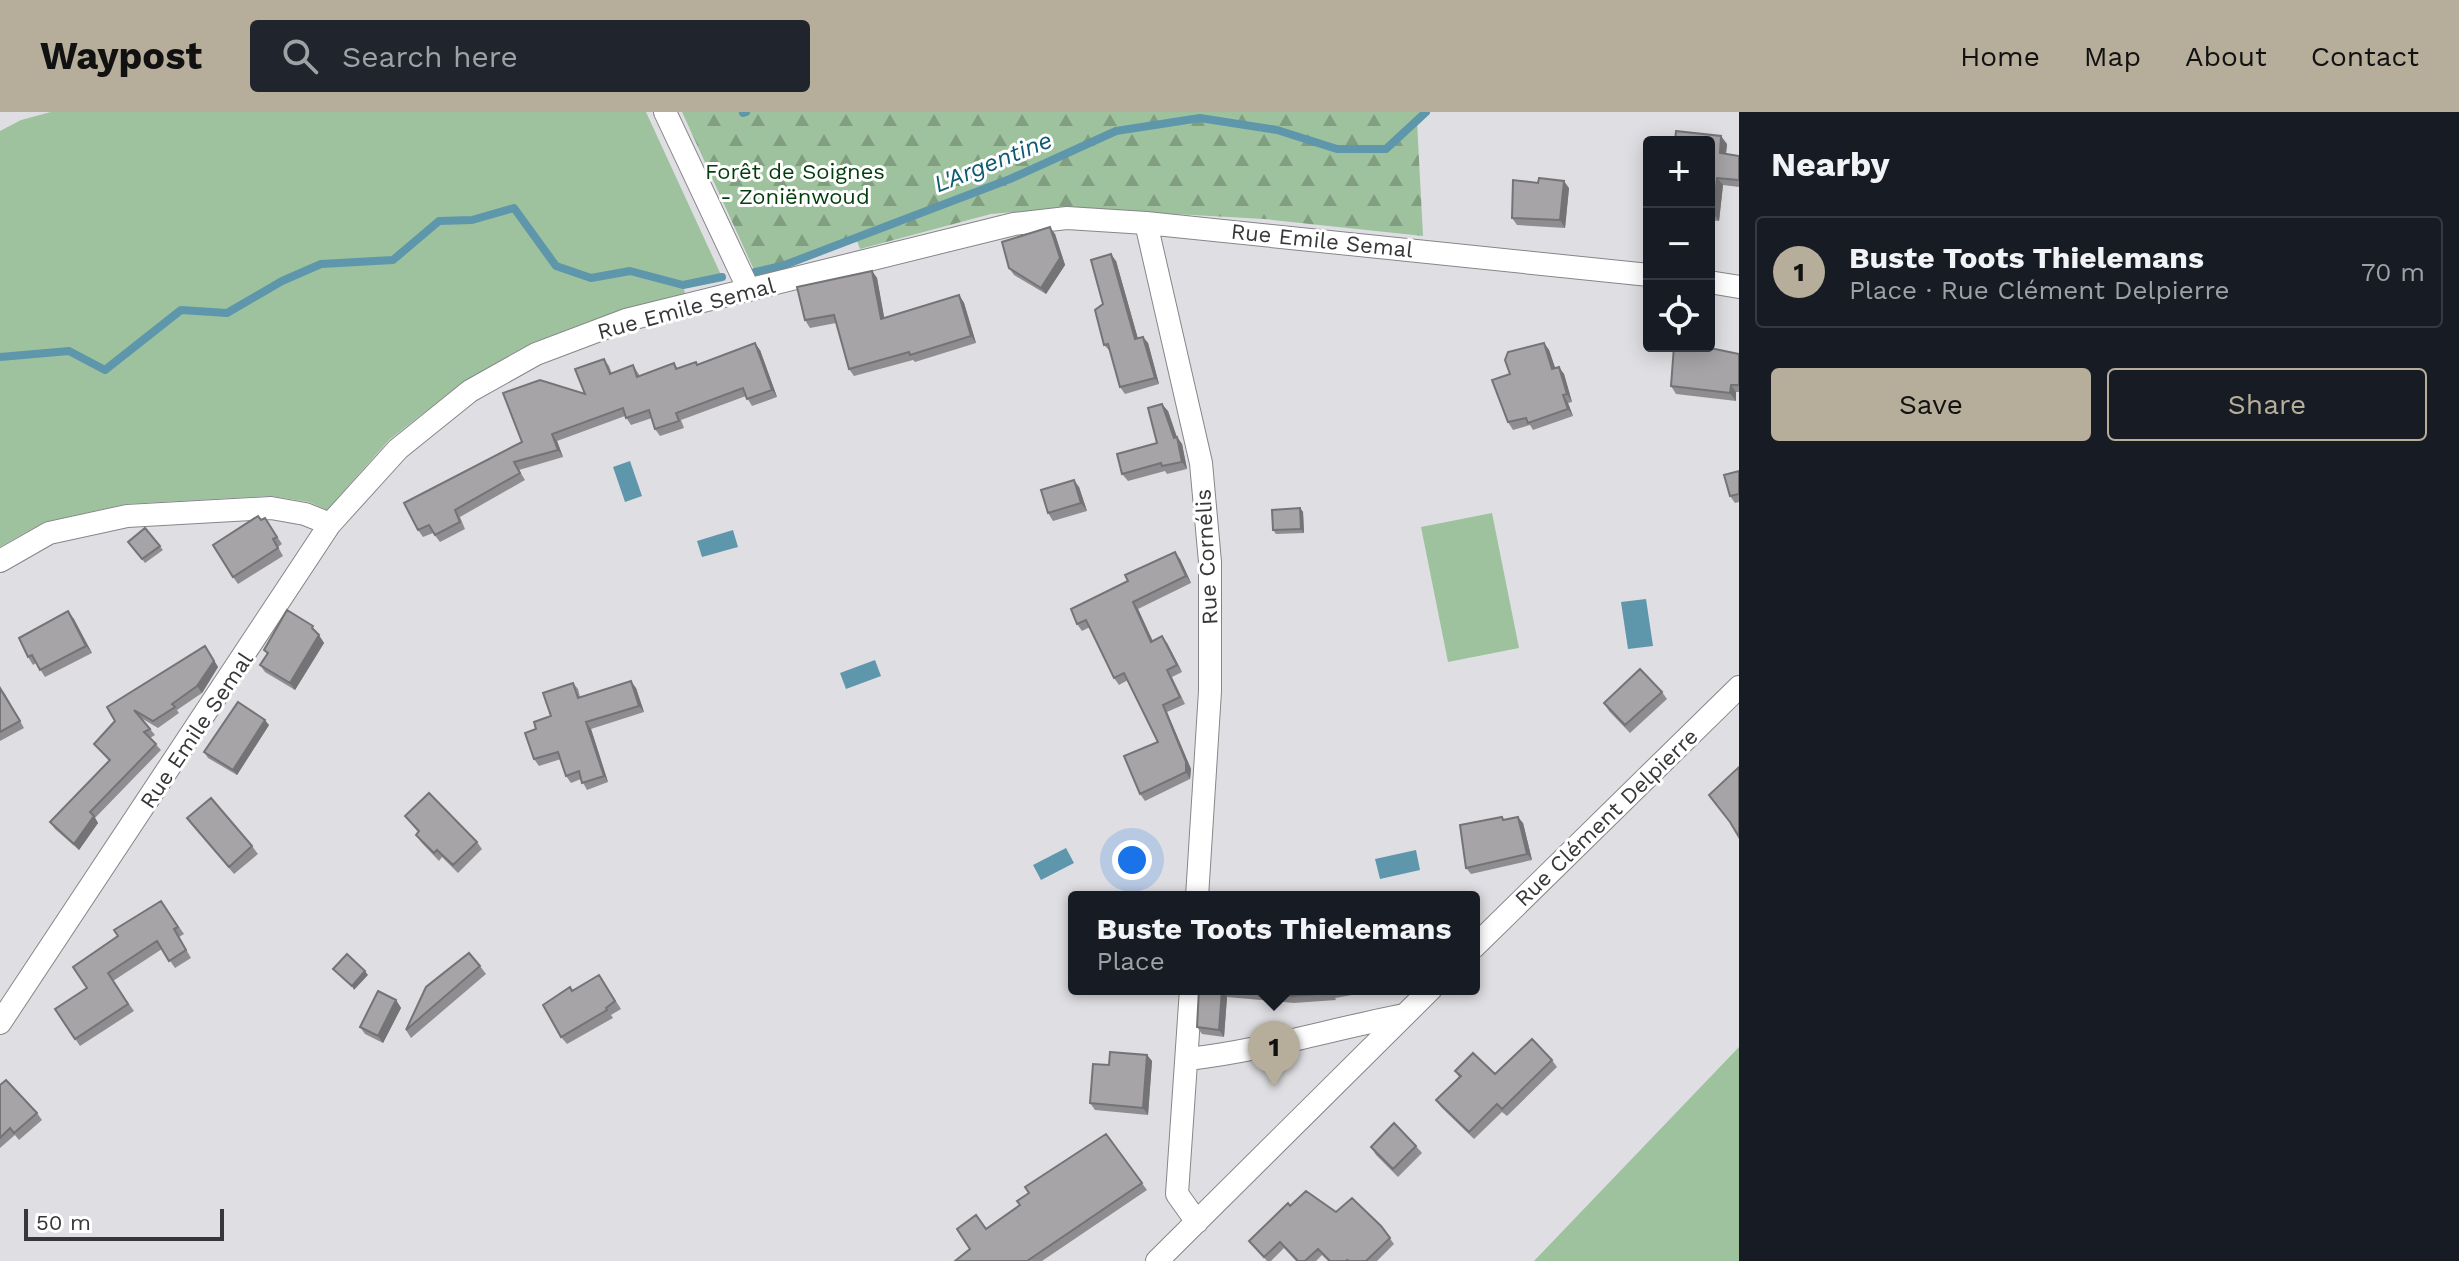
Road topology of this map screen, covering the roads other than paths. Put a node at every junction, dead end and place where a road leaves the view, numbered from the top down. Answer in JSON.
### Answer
{"nodes":[{"id":1,"x":665,"y":112,"type":"edge"},
{"id":2,"x":1146,"y":223,"type":"junction"},
{"id":3,"x":1643,"y":274,"type":"edge"},
{"id":4,"x":1715,"y":283,"type":"edge"},
{"id":5,"x":1739,"y":287,"type":"edge"},
{"id":6,"x":749,"y":290,"type":"junction"},
{"id":7,"x":330,"y":524,"type":"junction"},
{"id":8,"x":0,"y":561,"type":"edge"},
{"id":9,"x":1739,"y":687,"type":"edge"},
{"id":10,"x":1197,"y":891,"type":"edge"},
{"id":11,"x":1480,"y":941,"type":"edge"},
{"id":12,"x":1191,"y":995,"type":"edge"},
{"id":13,"x":1425,"y":995,"type":"edge"},
{"id":14,"x":1404,"y":1015,"type":"junction"},
{"id":15,"x":0,"y":1023,"type":"edge"},
{"id":16,"x":1188,"y":1059,"type":"junction"},
{"id":17,"x":1197,"y":1222,"type":"junction"},
{"id":18,"x":1157,"y":1261,"type":"edge"}],
"edges":[{"from":1,"to":6,"type":"street"},
{"from":2,"to":3,"type":"street","name":"Rue Emile Semal"},
{"from":2,"to":6,"type":"street","name":"Rue Emile Semal"},
{"from":2,"to":10,"type":"street","name":"Rue Cornélis"},
{"from":4,"to":5,"type":"street"},
{"from":6,"to":7,"type":"street","name":"Rue Emile Semal"},
{"from":7,"to":8,"type":"street"},
{"from":7,"to":15,"type":"street","name":"Rue Emile Semal"},
{"from":9,"to":11,"type":"street","name":"Rue Clément Delpierre"},
{"from":12,"to":16,"type":"street"},
{"from":13,"to":14,"type":"street"},
{"from":14,"to":16,"type":"street"},
{"from":14,"to":17,"type":"street"},
{"from":16,"to":17,"type":"street"},
{"from":17,"to":18,"type":"street"}]}
